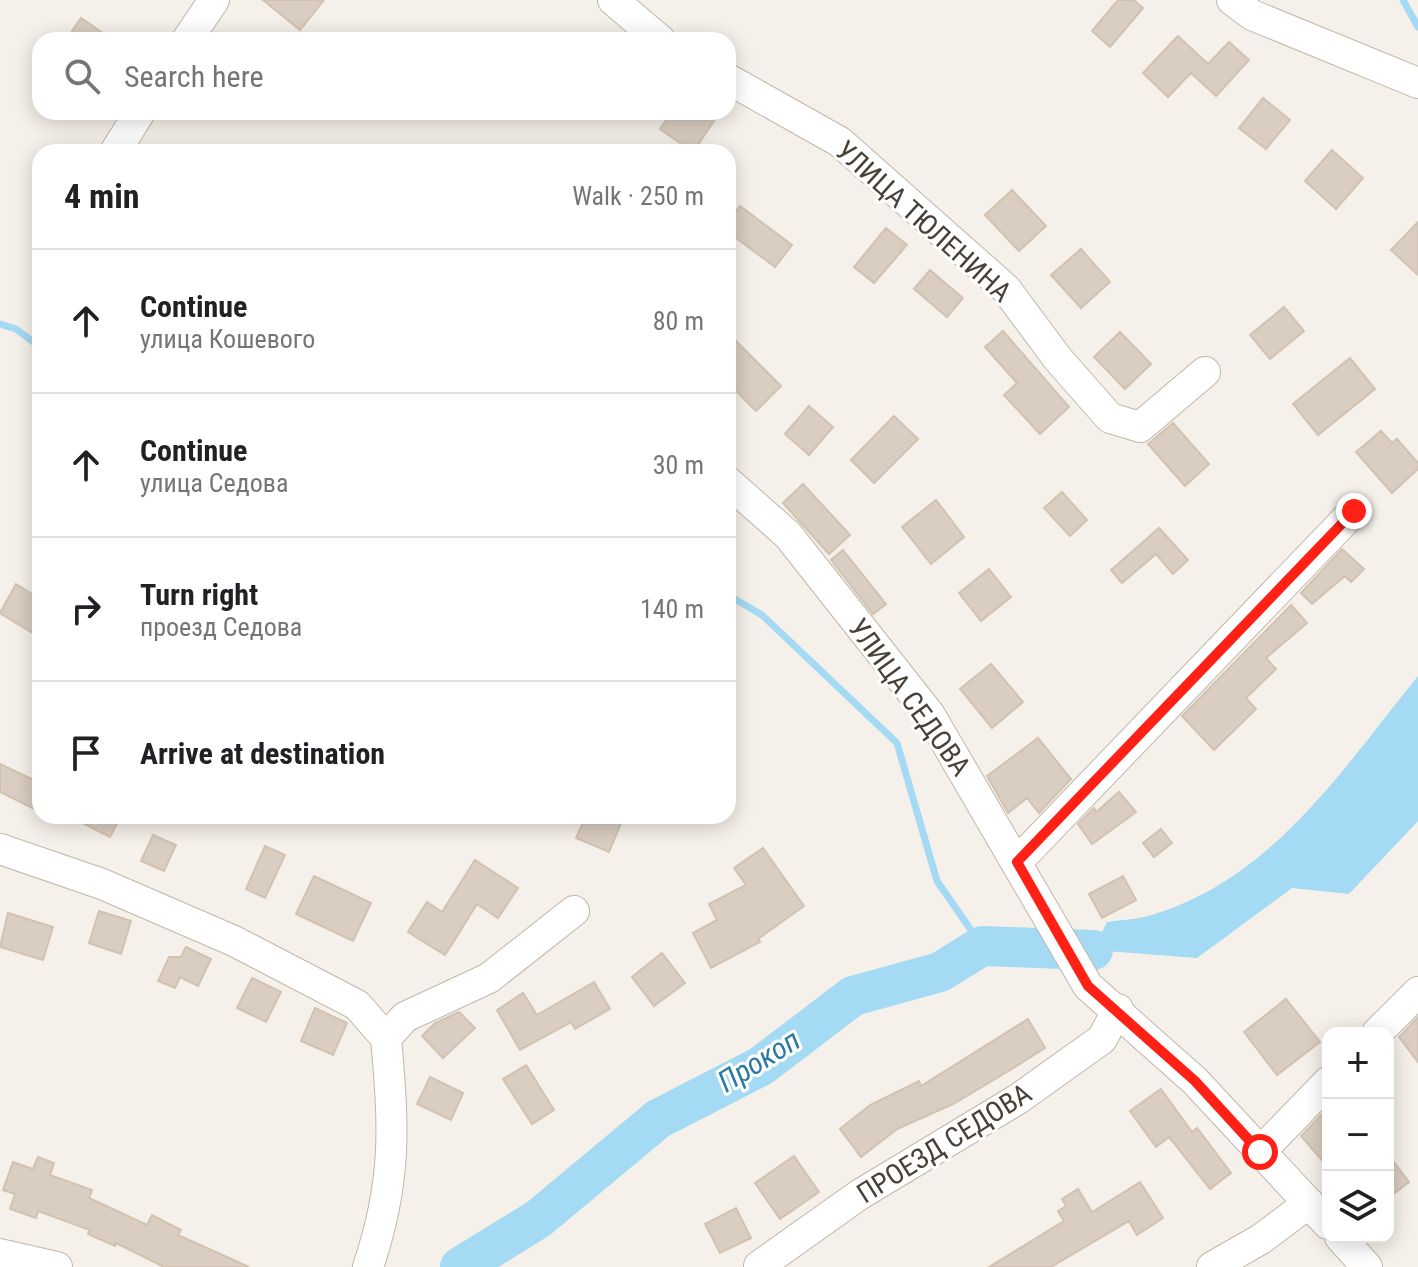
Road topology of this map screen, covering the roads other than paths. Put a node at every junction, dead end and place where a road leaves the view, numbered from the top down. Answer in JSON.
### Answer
{"nodes":[{"id":1,"x":214,"y":0,"type":"edge"},
{"id":2,"x":613,"y":0,"type":"edge"},
{"id":3,"x":1232,"y":0,"type":"edge"},
{"id":4,"x":192,"y":32,"type":"edge"},
{"id":5,"x":651,"y":32,"type":"edge"},
{"id":6,"x":1418,"y":83,"type":"edge"},
{"id":7,"x":736,"y":84,"type":"edge"},
{"id":8,"x":135,"y":120,"type":"edge"},
{"id":9,"x":120,"y":144,"type":"edge"},
{"id":10,"x":1205,"y":372,"type":"dead end"},
{"id":11,"x":736,"y":489,"type":"edge"},
{"id":12,"x":1354,"y":511,"type":"dead end"},
{"id":13,"x":0,"y":849,"type":"edge"},
{"id":14,"x":1017,"y":862,"type":"junction"},
{"id":15,"x":574,"y":911,"type":"dead end"},
{"id":16,"x":1418,"y":992,"type":"edge"},
{"id":17,"x":1118,"y":1009,"type":"junction"},
{"id":18,"x":1383,"y":1027,"type":"edge"},
{"id":19,"x":386,"y":1038,"type":"junction"},
{"id":20,"x":1322,"y":1088,"type":"edge"},
{"id":21,"x":1260,"y":1152,"type":"junction"},
{"id":22,"x":1319,"y":1214,"type":"edge"},
{"id":23,"x":1345,"y":1243,"type":"edge"},
{"id":24,"x":0,"y":1254,"type":"edge"},
{"id":25,"x":759,"y":1266,"type":"edge"},
{"id":26,"x":57,"y":1267,"type":"edge"},
{"id":27,"x":368,"y":1267,"type":"edge"},
{"id":28,"x":1212,"y":1267,"type":"edge"},
{"id":29,"x":1367,"y":1267,"type":"edge"}],
"edges":[{"from":1,"to":4,"type":"street"},
{"from":2,"to":5,"type":"street"},
{"from":3,"to":6,"type":"street"},
{"from":7,"to":10,"type":"street","name":"УЛИЦА ТЮЛЕНИНА"},
{"from":8,"to":9,"type":"street"},
{"from":11,"to":14,"type":"street","name":"УЛИЦА СЕДОВА"},
{"from":12,"to":14,"type":"street"},
{"from":13,"to":19,"type":"street"},
{"from":14,"to":17,"type":"street","name":"УЛИЦА СЕДОВА"},
{"from":15,"to":19,"type":"street"},
{"from":16,"to":18,"type":"street"},
{"from":17,"to":21,"type":"street","name":"УЛИЦА СЕДОВА"},
{"from":17,"to":25,"type":"street","name":"ПРОЕЗД СЕДОВА"},
{"from":19,"to":27,"type":"street"},
{"from":20,"to":21,"type":"street"},
{"from":21,"to":22,"type":"street","name":"УЛИЦА СЕДОВА"},
{"from":22,"to":28,"type":"street"},
{"from":23,"to":29,"type":"street"},
{"from":24,"to":26,"type":"street"}]}
